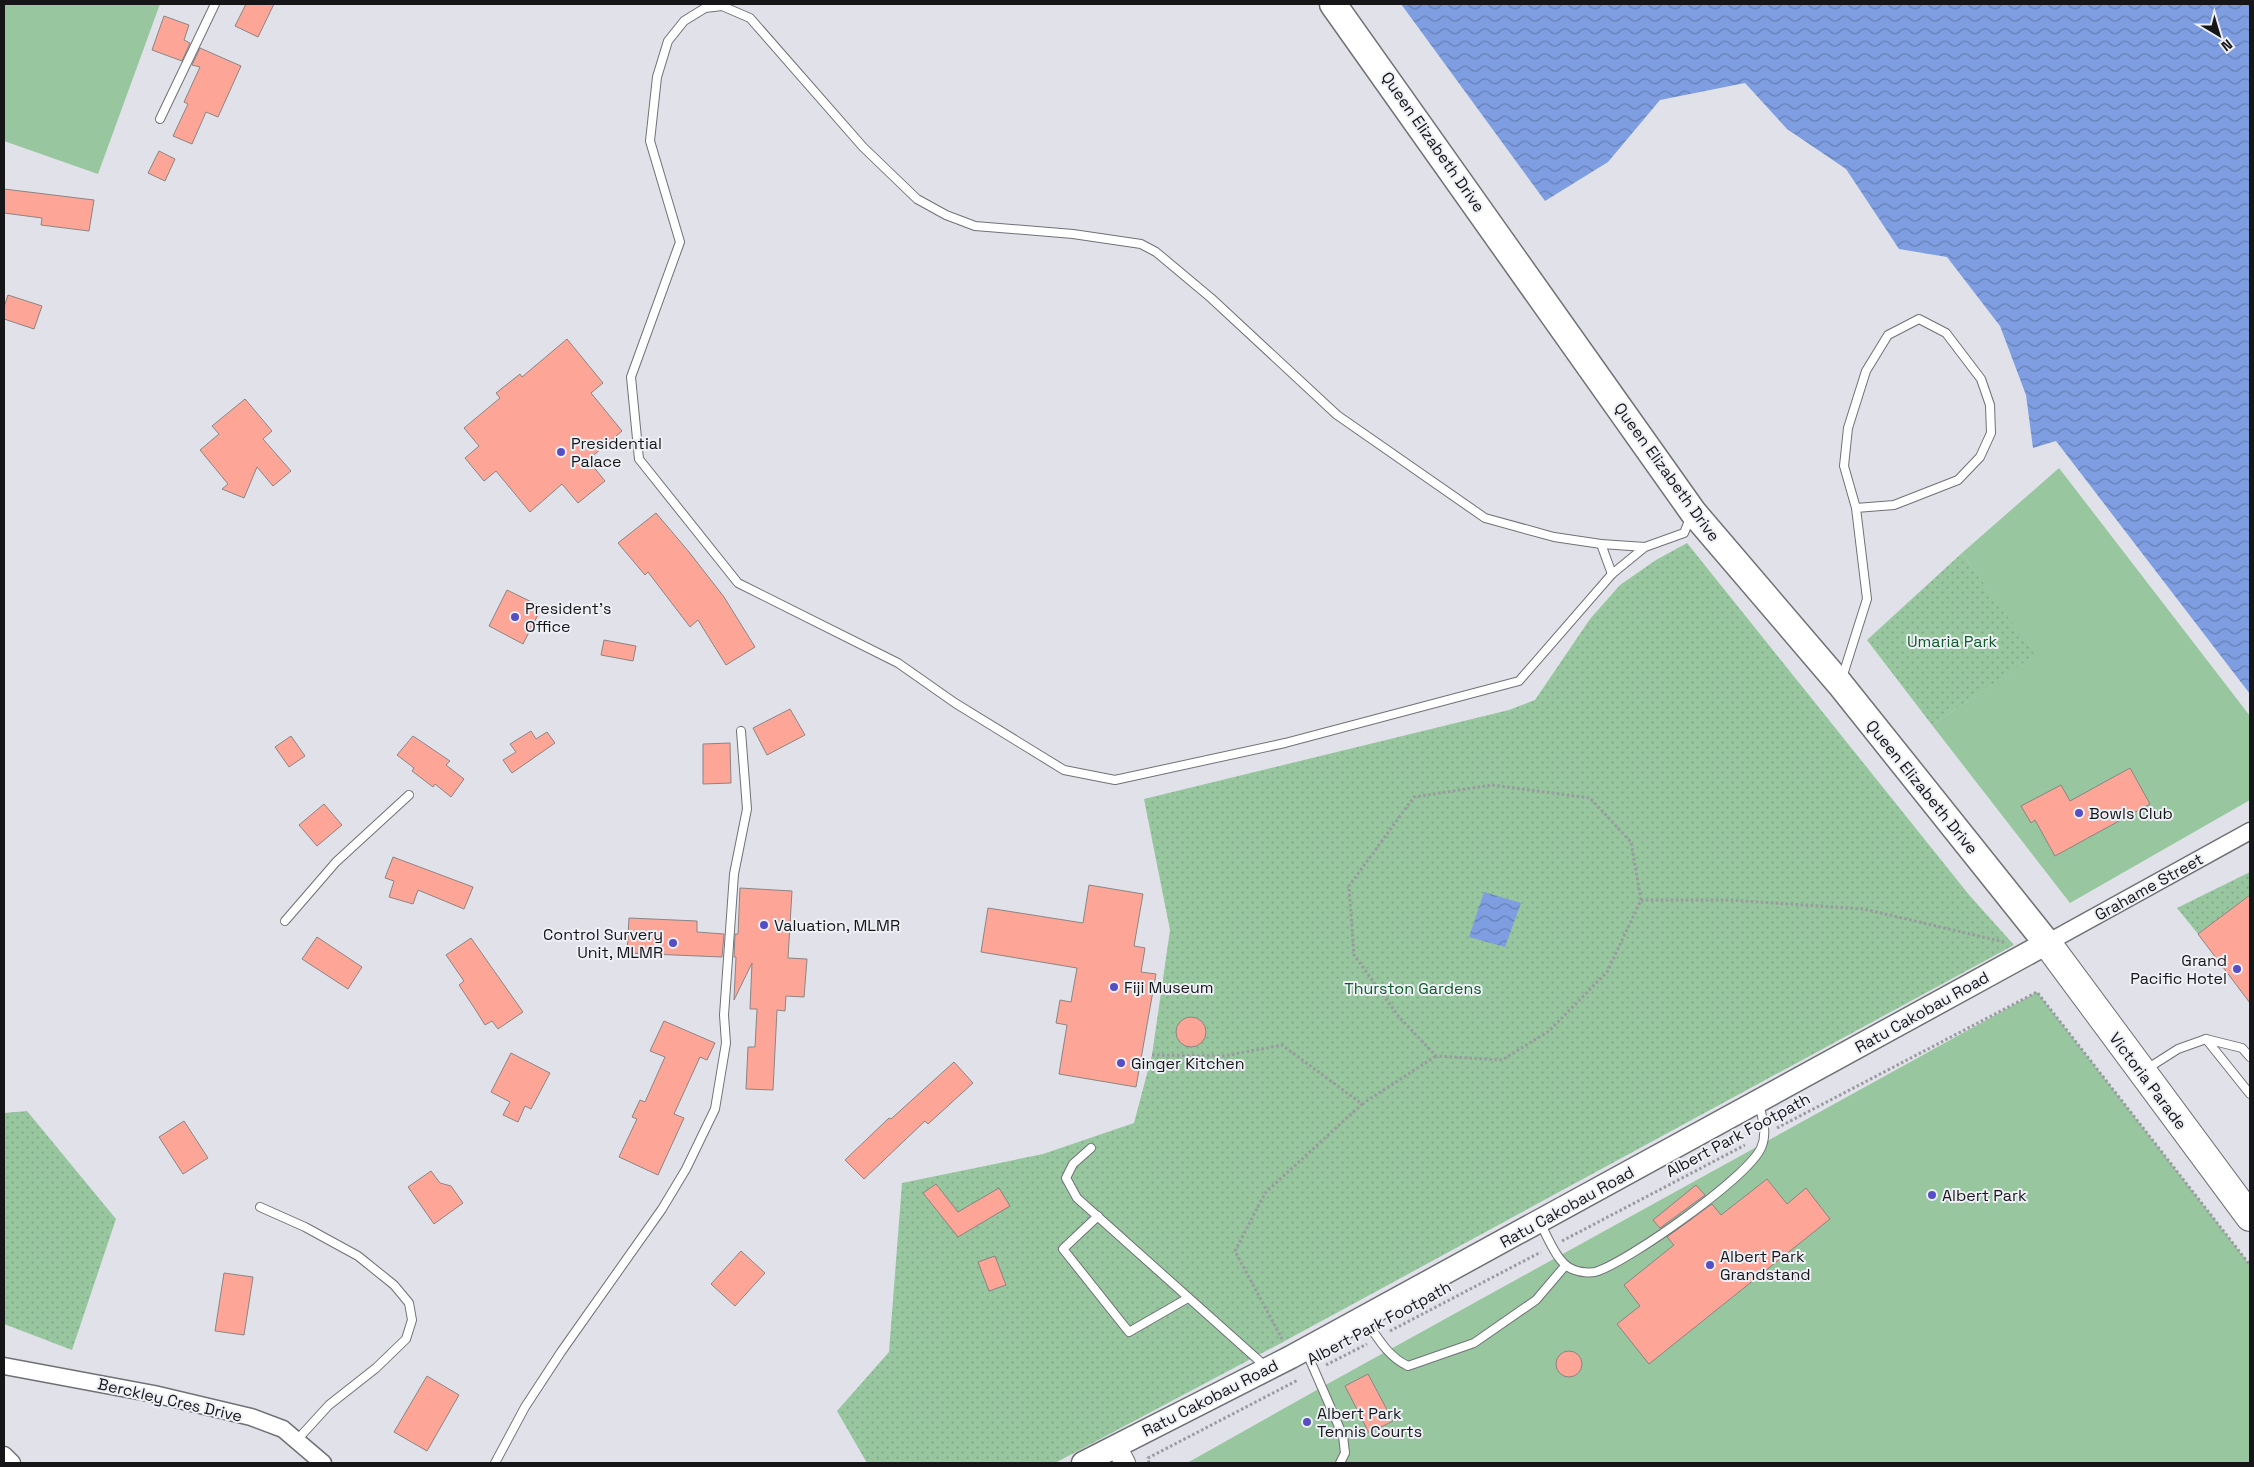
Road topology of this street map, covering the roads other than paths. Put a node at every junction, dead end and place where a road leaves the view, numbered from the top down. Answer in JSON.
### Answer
{"nodes":[{"id":1,"x":215,"y":4,"type":"edge"},
{"id":2,"x":1333,"y":4,"type":"edge"},
{"id":3,"x":160,"y":119,"type":"dead end"},
{"id":4,"x":1856,"y":508,"type":"junction"},
{"id":5,"x":1693,"y":512,"type":"junction"},
{"id":6,"x":1601,"y":544,"type":"junction"},
{"id":7,"x":1644,"y":547,"type":"junction"},
{"id":8,"x":1612,"y":574,"type":"junction"},
{"id":9,"x":1840,"y":684,"type":"junction"},
{"id":10,"x":741,"y":731,"type":"dead end"},
{"id":11,"x":409,"y":795,"type":"dead end"},
{"id":12,"x":2250,"y":831,"type":"edge"},
{"id":13,"x":285,"y":922,"type":"dead end"},
{"id":14,"x":2047,"y":943,"type":"junction"},
{"id":15,"x":2206,"y":1039,"type":"junction"},
{"id":16,"x":2250,"y":1057,"type":"edge"},
{"id":17,"x":2142,"y":1072,"type":"junction"},
{"id":18,"x":2250,"y":1094,"type":"edge"},
{"id":19,"x":1759,"y":1101,"type":"junction"},
{"id":20,"x":1091,"y":1148,"type":"dead end"},
{"id":21,"x":260,"y":1207,"type":"dead end"},
{"id":22,"x":1098,"y":1216,"type":"junction"},
{"id":23,"x":2250,"y":1217,"type":"edge"},
{"id":24,"x":1540,"y":1222,"type":"junction"},
{"id":25,"x":1565,"y":1266,"type":"junction"},
{"id":26,"x":1188,"y":1298,"type":"junction"},
{"id":27,"x":1364,"y":1318,"type":"junction"},
{"id":28,"x":1298,"y":1353,"type":"junction"},
{"id":29,"x":4,"y":1366,"type":"edge"},
{"id":30,"x":1268,"y":1369,"type":"junction"},
{"id":31,"x":297,"y":1440,"type":"junction"},
{"id":32,"x":4,"y":1455,"type":"edge"},
{"id":33,"x":1121,"y":1455,"type":"edge"},
{"id":34,"x":12,"y":1463,"type":"edge"},
{"id":35,"x":323,"y":1463,"type":"edge"},
{"id":36,"x":495,"y":1463,"type":"edge"},
{"id":37,"x":1083,"y":1463,"type":"edge"},
{"id":38,"x":1340,"y":1463,"type":"edge"}],
"edges":[{"from":1,"to":3,"type":"lane"},
{"from":2,"to":5,"type":"main road","name":"Queen Elizabeth Drive"},
{"from":4,"to":4,"type":"lane"},
{"from":4,"to":9,"type":"lane"},
{"from":5,"to":7,"type":"lane"},
{"from":5,"to":9,"type":"main road","name":"Queen Elizabeth Drive"},
{"from":6,"to":7,"type":"lane"},
{"from":6,"to":8,"type":"lane"},
{"from":6,"to":8,"type":"lane"},
{"from":7,"to":8,"type":"lane"},
{"from":9,"to":14,"type":"main road","name":"Queen Elizabeth Drive"},
{"from":10,"to":36,"type":"lane"},
{"from":11,"to":13,"type":"lane"},
{"from":12,"to":14,"type":"street","name":"Grahame Street"},
{"from":14,"to":17,"type":"highway","name":"Victoria Parade"},
{"from":14,"to":19,"type":"main road","name":"Ratu Cakobau Road"},
{"from":15,"to":16,"type":"lane"},
{"from":15,"to":17,"type":"lane"},
{"from":15,"to":18,"type":"lane"},
{"from":17,"to":23,"type":"highway","name":"Victoria Parade"},
{"from":19,"to":24,"type":"main road","name":"Ratu Cakobau Road"},
{"from":19,"to":25,"type":"lane"},
{"from":20,"to":22,"type":"lane"},
{"from":21,"to":31,"type":"lane"},
{"from":22,"to":26,"type":"lane"},
{"from":22,"to":26,"type":"lane"},
{"from":24,"to":25,"type":"lane"},
{"from":24,"to":27,"type":"main road","name":"Ratu Cakobau Road"},
{"from":25,"to":27,"type":"lane"},
{"from":26,"to":30,"type":"lane"},
{"from":27,"to":28,"type":"main road","name":"Ratu Cakobau Road"},
{"from":28,"to":30,"type":"main road","name":"Ratu Cakobau Road"},
{"from":28,"to":38,"type":"lane"},
{"from":29,"to":31,"type":"street","name":"Berckley Cres Drive"},
{"from":30,"to":33,"type":"main road","name":"Ratu Cakobau Road"},
{"from":31,"to":35,"type":"street","name":"Berckley Cres Drive"},
{"from":32,"to":34,"type":"street"},
{"from":33,"to":37,"type":"main road","name":"Ratu Cakobau Road"}]}
